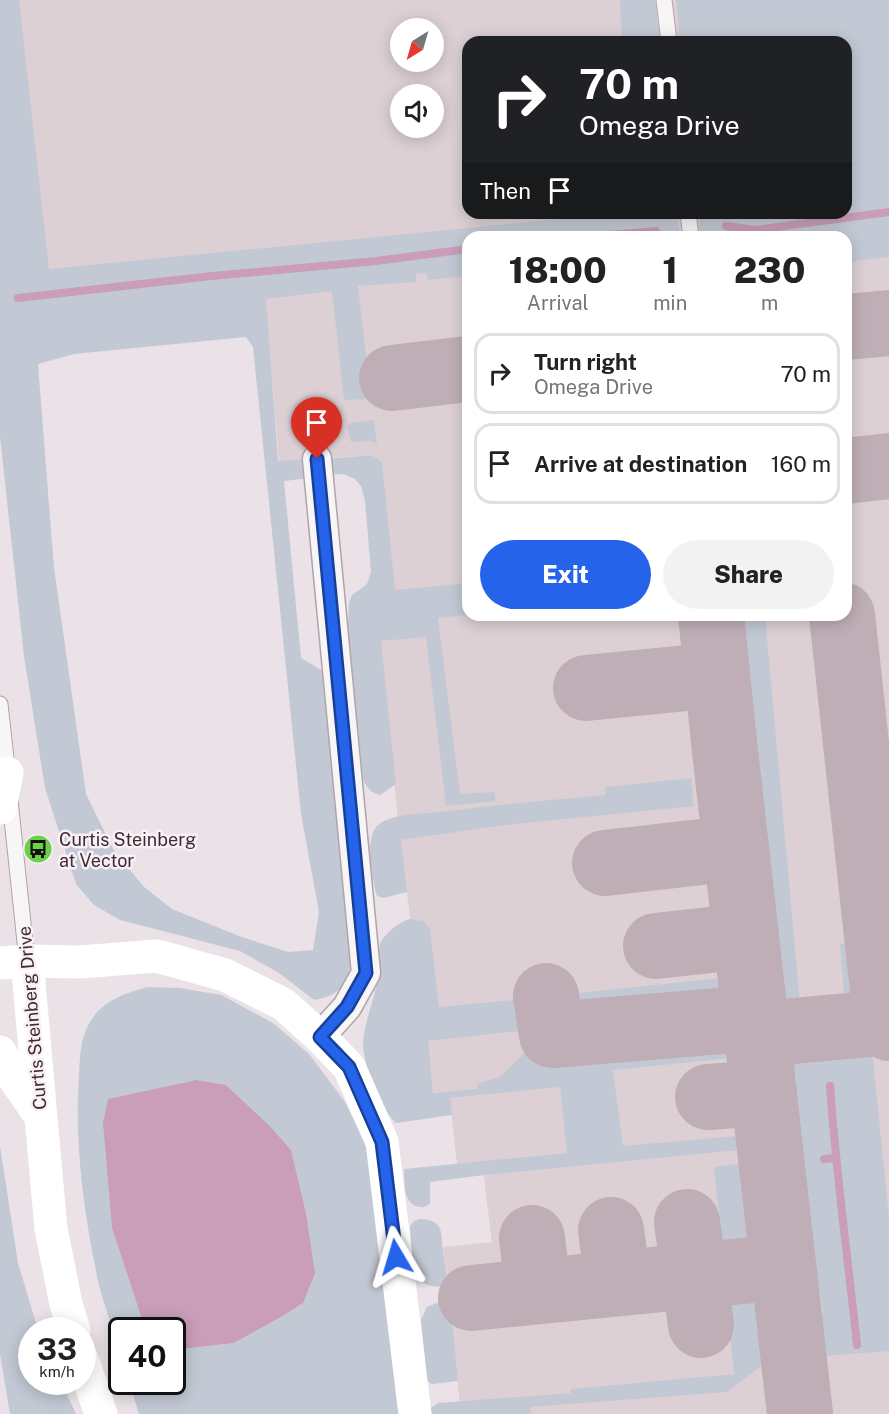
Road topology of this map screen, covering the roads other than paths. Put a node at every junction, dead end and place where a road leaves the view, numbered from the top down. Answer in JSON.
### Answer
{"nodes":[{"id":1,"x":664,"y":0,"type":"edge"},
{"id":2,"x":668,"y":36,"type":"edge"},
{"id":3,"x":317,"y":459,"type":"dead end"},
{"id":4,"x":0,"y":704,"type":"edge"},
{"id":5,"x":7,"y":773,"type":"junction"},
{"id":6,"x":0,"y":808,"type":"edge"},
{"id":7,"x":14,"y":962,"type":"edge"},
{"id":8,"x":320,"y":1037,"type":"junction"},
{"id":9,"x":0,"y":1052,"type":"edge"},
{"id":10,"x":41,"y":1117,"type":"junction"},
{"id":11,"x":70,"y":1317,"type":"edge"},
{"id":12,"x":94,"y":1395,"type":"edge"},
{"id":13,"x":101,"y":1414,"type":"edge"},
{"id":14,"x":414,"y":1414,"type":"edge"}],
"edges":[{"from":1,"to":2,"type":"lane"},
{"from":3,"to":8,"type":"street"},
{"from":4,"to":5,"type":"lane","name":"Curtis Steinberg Drive"},
{"from":5,"to":6,"type":"street"},
{"from":5,"to":7,"type":"lane","name":"Curtis Steinberg Drive"},
{"from":7,"to":8,"type":"street"},
{"from":7,"to":10,"type":"street","name":"Curtis Steinberg Drive"},
{"from":8,"to":14,"type":"street"},
{"from":9,"to":10,"type":"street"},
{"from":10,"to":11,"type":"street","name":"Curtis Steinberg Drive"},
{"from":12,"to":13,"type":"street"}]}
